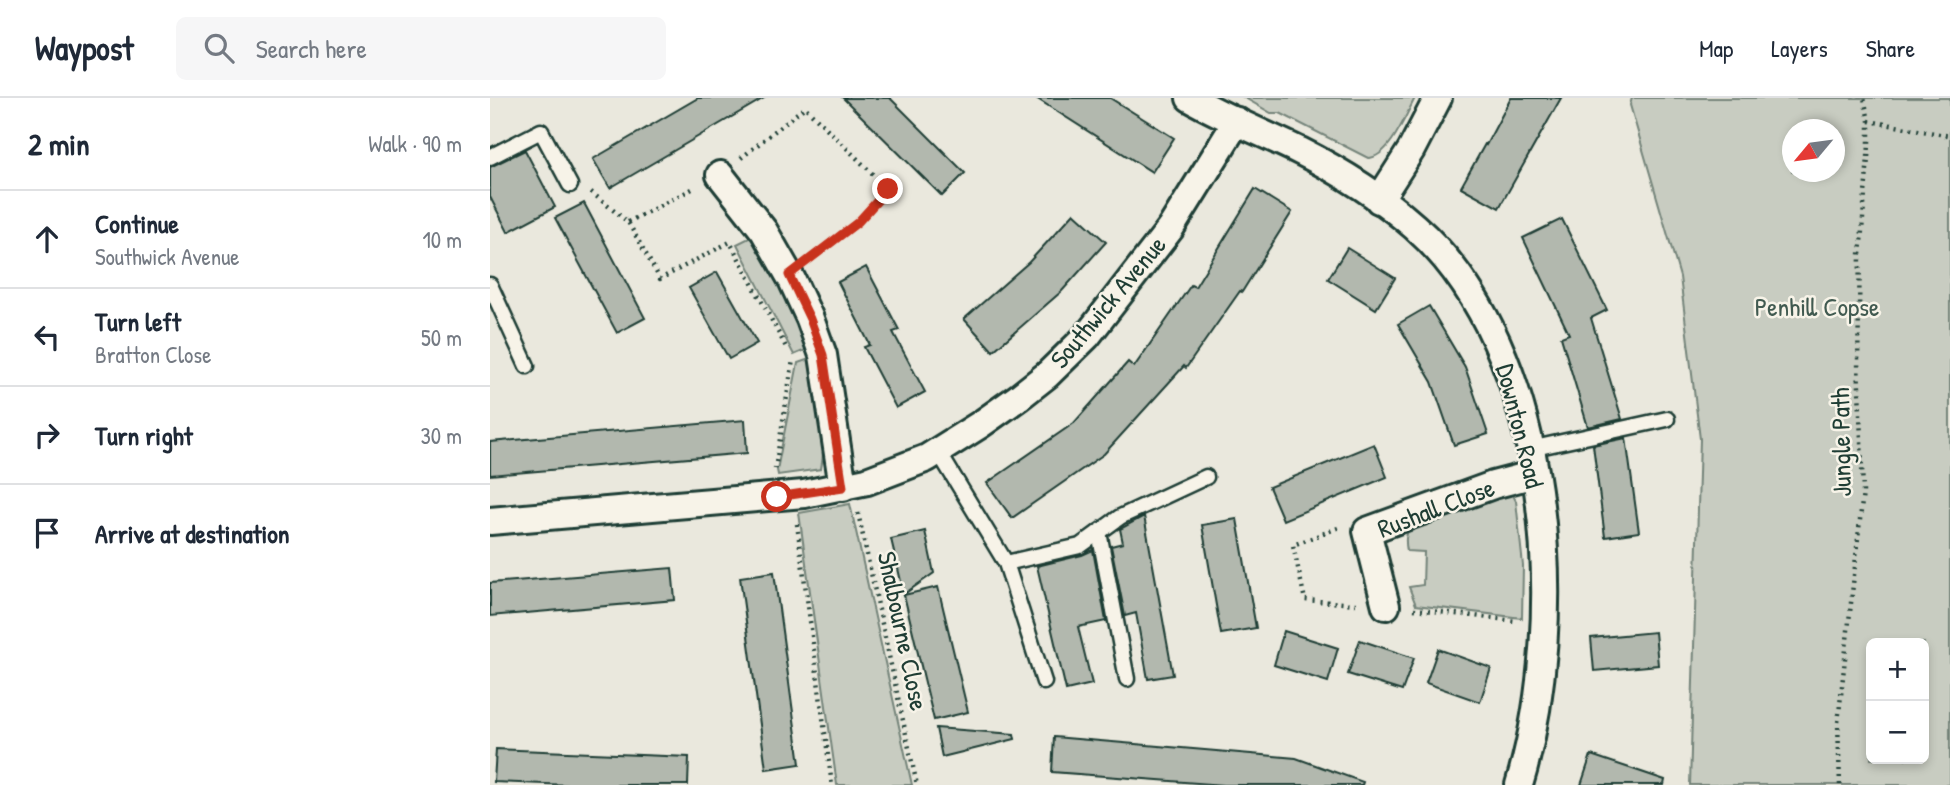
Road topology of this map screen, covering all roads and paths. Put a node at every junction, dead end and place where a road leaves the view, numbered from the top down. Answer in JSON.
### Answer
{"nodes":[{"id":1,"x":1190,"y":98,"type":"edge"},
{"id":2,"x":1438,"y":98,"type":"edge"},
{"id":3,"x":1864,"y":98,"type":"edge"},
{"id":4,"x":1237,"y":121,"type":"junction"},
{"id":5,"x":1869,"y":121,"type":"junction"},
{"id":6,"x":1950,"y":136,"type":"edge"},
{"id":7,"x":490,"y":157,"type":"edge"},
{"id":8,"x":720,"y":175,"type":"junction"},
{"id":9,"x":570,"y":185,"type":"joint"},
{"id":10,"x":1379,"y":200,"type":"junction"},
{"id":11,"x":628,"y":222,"type":"junction"},
{"id":12,"x":789,"y":275,"type":"junction"},
{"id":13,"x":490,"y":285,"type":"edge"},
{"id":14,"x":527,"y":366,"type":"dead end"},
{"id":15,"x":1667,"y":419,"type":"dead end"},
{"id":16,"x":938,"y":451,"type":"junction"},
{"id":17,"x":1533,"y":461,"type":"junction"},
{"id":18,"x":1206,"y":477,"type":"dead end"},
{"id":19,"x":848,"y":486,"type":"junction"},
{"id":20,"x":785,"y":496,"type":"junction"},
{"id":21,"x":490,"y":522,"type":"edge"},
{"id":22,"x":1098,"y":532,"type":"junction"},
{"id":23,"x":1006,"y":564,"type":"junction"},
{"id":24,"x":1386,"y":606,"type":"dead end"},
{"id":25,"x":1127,"y":679,"type":"dead end"},
{"id":26,"x":1044,"y":682,"type":"dead end"},
{"id":27,"x":832,"y":785,"type":"edge"},
{"id":28,"x":917,"y":785,"type":"edge"},
{"id":29,"x":1519,"y":785,"type":"edge"},
{"id":30,"x":1840,"y":785,"type":"edge"}],
"edges":[{"from":1,"to":4,"type":"street","name":"Downton Road"},
{"from":2,"to":10,"type":"street"},
{"from":3,"to":5,"type":"path","name":"Jungle Path"},
{"from":4,"to":10,"type":"street","name":"Downton Road"},
{"from":4,"to":16,"type":"street","name":"Southwick Avenue"},
{"from":5,"to":6,"type":"path"},
{"from":5,"to":30,"type":"path","name":"Jungle Path"},
{"from":7,"to":9,"type":"lane"},
{"from":8,"to":11,"type":"path"},
{"from":8,"to":12,"type":"street"},
{"from":8,"to":12,"type":"path"},
{"from":9,"to":11,"type":"path"},
{"from":10,"to":17,"type":"street","name":"Downton Road"},
{"from":11,"to":20,"type":"path"},
{"from":12,"to":19,"type":"street"},
{"from":13,"to":14,"type":"lane"},
{"from":15,"to":17,"type":"lane"},
{"from":16,"to":19,"type":"street","name":"Southwick Avenue"},
{"from":16,"to":23,"type":"lane"},
{"from":17,"to":24,"type":"street","name":"Rushall Close"},
{"from":17,"to":29,"type":"street","name":"Downton Road"},
{"from":18,"to":22,"type":"lane"},
{"from":19,"to":20,"type":"street","name":"Southwick Avenue"},
{"from":19,"to":28,"type":"path","name":"Shalbourne Close"},
{"from":20,"to":21,"type":"street","name":"Southwick Avenue"},
{"from":20,"to":27,"type":"path"},
{"from":22,"to":23,"type":"lane"},
{"from":22,"to":25,"type":"lane"},
{"from":23,"to":26,"type":"lane"}]}
